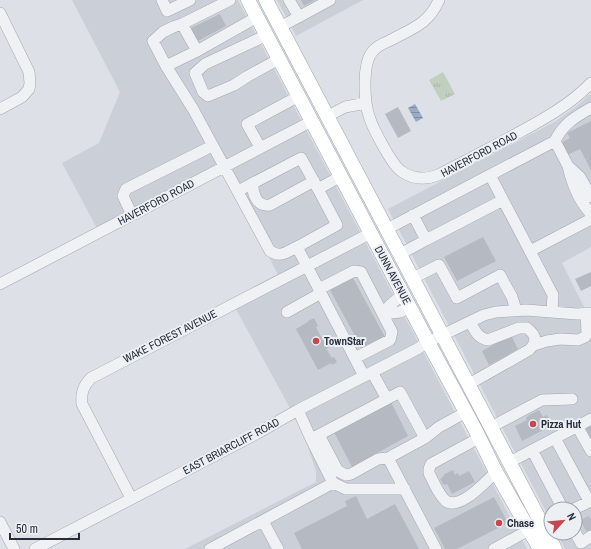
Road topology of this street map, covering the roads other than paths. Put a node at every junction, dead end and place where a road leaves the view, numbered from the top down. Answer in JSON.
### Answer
{"nodes":[{"id":1,"x":162,"y":0,"type":"edge"},
{"id":2,"x":190,"y":0,"type":"edge"},
{"id":3,"x":230,"y":0,"type":"edge"},
{"id":4,"x":248,"y":0,"type":"edge"},
{"id":5,"x":288,"y":0,"type":"edge"},
{"id":6,"x":330,"y":0,"type":"edge"},
{"id":7,"x":439,"y":0,"type":"edge"},
{"id":8,"x":268,"y":4,"type":"edge"},
{"id":9,"x":0,"y":13,"type":"edge"},
{"id":10,"x":257,"y":16,"type":"junction"},
{"id":11,"x":299,"y":17,"type":"junction"},
{"id":12,"x":182,"y":24,"type":"junction"},
{"id":13,"x":280,"y":27,"type":"junction"},
{"id":14,"x":267,"y":35,"type":"junction"},
{"id":15,"x":197,"y":50,"type":"junction"},
{"id":16,"x":279,"y":59,"type":"junction"},
{"id":17,"x":166,"y":66,"type":"junction"},
{"id":18,"x":591,"y":83,"type":"edge"},
{"id":19,"x":208,"y":96,"type":"junction"},
{"id":20,"x":301,"y":100,"type":"junction"},
{"id":21,"x":366,"y":103,"type":"junction"},
{"id":22,"x":191,"y":105,"type":"junction"},
{"id":23,"x":591,"y":108,"type":"edge"},
{"id":24,"x":0,"y":109,"type":"edge"},
{"id":25,"x":328,"y":116,"type":"junction"},
{"id":26,"x":312,"y":121,"type":"junction"},
{"id":27,"x":340,"y":140,"type":"junction"},
{"id":28,"x":556,"y":142,"type":"junction"},
{"id":29,"x":212,"y":146,"type":"junction"},
{"id":30,"x":260,"y":147,"type":"junction"},
{"id":31,"x":224,"y":166,"type":"junction"},
{"id":32,"x":568,"y":166,"type":"junction"},
{"id":33,"x":490,"y":175,"type":"junction"},
{"id":34,"x":341,"y":176,"type":"junction"},
{"id":35,"x":253,"y":183,"type":"junction"},
{"id":36,"x":316,"y":185,"type":"junction"},
{"id":37,"x":238,"y":191,"type":"junction"},
{"id":38,"x":591,"y":197,"type":"edge"},
{"id":39,"x":503,"y":200,"type":"junction"},
{"id":40,"x":265,"y":205,"type":"junction"},
{"id":41,"x":250,"y":214,"type":"junction"},
{"id":42,"x":591,"y":214,"type":"edge"},
{"id":43,"x":132,"y":215,"type":"junction"},
{"id":44,"x":413,"y":215,"type":"junction"},
{"id":45,"x":591,"y":219,"type":"edge"},
{"id":46,"x":387,"y":229,"type":"junction"},
{"id":47,"x":371,"y":233,"type":"junction"},
{"id":48,"x":426,"y":240,"type":"junction"},
{"id":49,"x":297,"y":247,"type":"junction"},
{"id":50,"x":530,"y":251,"type":"junction"},
{"id":51,"x":400,"y":254,"type":"junction"},
{"id":52,"x":307,"y":265,"type":"junction"},
{"id":53,"x":413,"y":278,"type":"junction"},
{"id":54,"x":0,"y":284,"type":"edge"},
{"id":55,"x":320,"y":291,"type":"junction"},
{"id":56,"x":403,"y":294,"type":"junction"},
{"id":57,"x":410,"y":307,"type":"junction"},
{"id":58,"x":516,"y":310,"type":"junction"},
{"id":59,"x":552,"y":311,"type":"junction"},
{"id":60,"x":287,"y":312,"type":"dead end"},
{"id":61,"x":589,"y":313,"type":"edge"},
{"id":62,"x":383,"y":314,"type":"junction"},
{"id":63,"x":470,"y":322,"type":"junction"},
{"id":64,"x":443,"y":335,"type":"junction"},
{"id":65,"x":428,"y":342,"type":"junction"},
{"id":66,"x":534,"y":345,"type":"junction"},
{"id":67,"x":355,"y":358,"type":"junction"},
{"id":68,"x":368,"y":374,"type":"junction"},
{"id":69,"x":469,"y":384,"type":"junction"},
{"id":70,"x":387,"y":399,"type":"junction"},
{"id":71,"x":572,"y":399,"type":"dead end"},
{"id":72,"x":298,"y":410,"type":"junction"},
{"id":73,"x":466,"y":412,"type":"junction"},
{"id":74,"x":591,"y":419,"type":"edge"},
{"id":75,"x":577,"y":426,"type":"junction"},
{"id":76,"x":491,"y":427,"type":"junction"},
{"id":77,"x":315,"y":437,"type":"junction"},
{"id":78,"x":425,"y":438,"type":"junction"},
{"id":79,"x":479,"y":438,"type":"junction"},
{"id":80,"x":555,"y":438,"type":"junction"},
{"id":81,"x":532,"y":450,"type":"junction"},
{"id":82,"x":591,"y":451,"type":"edge"},
{"id":83,"x":388,"y":458,"type":"junction"},
{"id":84,"x":510,"y":462,"type":"junction"},
{"id":85,"x":496,"y":472,"type":"junction"},
{"id":86,"x":333,"y":483,"type":"junction"},
{"id":87,"x":405,"y":489,"type":"junction"},
{"id":88,"x":131,"y":498,"type":"junction"},
{"id":89,"x":559,"y":501,"type":"edge"},
{"id":90,"x":590,"y":501,"type":"edge"},
{"id":91,"x":543,"y":516,"type":"edge"},
{"id":92,"x":263,"y":521,"type":"junction"},
{"id":93,"x":0,"y":522,"type":"edge"},
{"id":94,"x":529,"y":530,"type":"junction"},
{"id":95,"x":591,"y":536,"type":"tunnel mouth"},
{"id":96,"x":581,"y":541,"type":"edge"},
{"id":97,"x":502,"y":547,"type":"edge"},
{"id":98,"x":14,"y":549,"type":"edge"},
{"id":99,"x":35,"y":549,"type":"edge"},
{"id":100,"x":210,"y":549,"type":"edge"},
{"id":101,"x":278,"y":549,"type":"edge"},
{"id":102,"x":436,"y":549,"type":"edge"},
{"id":103,"x":540,"y":549,"type":"edge"}],
"edges":[{"from":1,"to":2,"type":"street"},
{"from":3,"to":12,"type":"street"},
{"from":4,"to":10,"type":"main road","name":"DUNN AVENUE"},
{"from":5,"to":8,"type":"street"},
{"from":5,"to":11,"type":"street"},
{"from":6,"to":11,"type":"street"},
{"from":7,"to":21,"type":"street","name":"HAVERFORD ROAD"},
{"from":8,"to":13,"type":"main road","name":"DUNN AVENUE"},
{"from":9,"to":24,"type":"street"},
{"from":10,"to":14,"type":"main road","name":"DUNN AVENUE"},
{"from":10,"to":15,"type":"street"},
{"from":11,"to":13,"type":"street"},
{"from":12,"to":15,"type":"street"},
{"from":12,"to":17,"type":"street"},
{"from":13,"to":25,"type":"main road","name":"DUNN AVENUE"},
{"from":14,"to":16,"type":"main road","name":"DUNN AVENUE"},
{"from":14,"to":19,"type":"street"},
{"from":15,"to":17,"type":"street"},
{"from":16,"to":19,"type":"street"},
{"from":16,"to":20,"type":"main road","name":"DUNN AVENUE"},
{"from":17,"to":22,"type":"street"},
{"from":18,"to":21,"type":"street","name":"HAVERFORD ROAD"},
{"from":19,"to":22,"type":"street"},
{"from":20,"to":25,"type":"main road"},
{"from":20,"to":26,"type":"main road","name":"DUNN AVENUE"},
{"from":20,"to":30,"type":"street"},
{"from":21,"to":25,"type":"street"},
{"from":22,"to":29,"type":"street"},
{"from":23,"to":28,"type":"street"},
{"from":25,"to":27,"type":"main road","name":"DUNN AVENUE"},
{"from":26,"to":27,"type":"main road"},
{"from":26,"to":30,"type":"street","name":"HAVERFORD ROAD"},
{"from":26,"to":34,"type":"main road","name":"DUNN AVENUE"},
{"from":27,"to":46,"type":"main road","name":"DUNN AVENUE"},
{"from":28,"to":32,"type":"street"},
{"from":28,"to":33,"type":"street"},
{"from":29,"to":31,"type":"street"},
{"from":29,"to":43,"type":"street"},
{"from":30,"to":31,"type":"street","name":"HAVERFORD ROAD"},
{"from":31,"to":37,"type":"street"},
{"from":31,"to":43,"type":"street","name":"HAVERFORD ROAD"},
{"from":32,"to":38,"type":"street"},
{"from":32,"to":42,"type":"street"},
{"from":33,"to":39,"type":"street"},
{"from":33,"to":44,"type":"street"},
{"from":34,"to":36,"type":"street"},
{"from":34,"to":47,"type":"main road","name":"DUNN AVENUE"},
{"from":35,"to":36,"type":"street"},
{"from":35,"to":37,"type":"street"},
{"from":35,"to":40,"type":"street"},
{"from":36,"to":40,"type":"street"},
{"from":36,"to":49,"type":"street"},
{"from":37,"to":41,"type":"street"},
{"from":39,"to":48,"type":"street"},
{"from":39,"to":50,"type":"street"},
{"from":40,"to":41,"type":"street"},
{"from":41,"to":49,"type":"street"},
{"from":43,"to":54,"type":"street","name":"HAVERFORD ROAD"},
{"from":44,"to":46,"type":"street"},
{"from":44,"to":48,"type":"street"},
{"from":45,"to":50,"type":"street"},
{"from":46,"to":51,"type":"main road","name":"DUNN AVENUE"},
{"from":47,"to":52,"type":"street","name":"WAKE FOREST AVENUE"},
{"from":47,"to":56,"type":"main road","name":"DUNN AVENUE"},
{"from":48,"to":51,"type":"street"},
{"from":49,"to":52,"type":"street"},
{"from":50,"to":59,"type":"street"},
{"from":51,"to":53,"type":"main road","name":"DUNN AVENUE"},
{"from":52,"to":55,"type":"street"},
{"from":52,"to":88,"type":"street","name":"WAKE FOREST AVENUE"},
{"from":53,"to":58,"type":"street"},
{"from":53,"to":64,"type":"main road","name":"DUNN AVENUE"},
{"from":55,"to":60,"type":"street"},
{"from":55,"to":62,"type":"street"},
{"from":55,"to":67,"type":"street"},
{"from":56,"to":57,"type":"main road","name":"DUNN AVENUE"},
{"from":56,"to":62,"type":"street"},
{"from":57,"to":62,"type":"street"},
{"from":57,"to":65,"type":"main road","name":"DUNN AVENUE"},
{"from":58,"to":59,"type":"street","name":"EAST BRIARCLIFF ROAD"},
{"from":58,"to":63,"type":"street","name":"EAST BRIARCLIFF ROAD"},
{"from":59,"to":61,"type":"street","name":"EAST BRIARCLIFF ROAD"},
{"from":61,"to":66,"type":"street"},
{"from":62,"to":67,"type":"street"},
{"from":63,"to":64,"type":"street","name":"EAST BRIARCLIFF ROAD"},
{"from":63,"to":66,"type":"street"},
{"from":64,"to":65,"type":"street","name":"EAST BRIARCLIFF ROAD"},
{"from":64,"to":69,"type":"main road","name":"DUNN AVENUE"},
{"from":65,"to":68,"type":"street","name":"EAST BRIARCLIFF ROAD"},
{"from":65,"to":73,"type":"main road","name":"DUNN AVENUE"},
{"from":66,"to":69,"type":"street"},
{"from":67,"to":68,"type":"street"},
{"from":68,"to":70,"type":"street"},
{"from":68,"to":72,"type":"street","name":"EAST BRIARCLIFF ROAD"},
{"from":69,"to":76,"type":"main road","name":"DUNN AVENUE"},
{"from":70,"to":77,"type":"street"},
{"from":70,"to":78,"type":"street"},
{"from":71,"to":76,"type":"street"},
{"from":72,"to":77,"type":"street"},
{"from":72,"to":88,"type":"street","name":"EAST BRIARCLIFF ROAD"},
{"from":73,"to":78,"type":"street"},
{"from":73,"to":79,"type":"main road","name":"DUNN AVENUE"},
{"from":74,"to":75,"type":"street"},
{"from":75,"to":80,"type":"street"},
{"from":75,"to":82,"type":"street"},
{"from":76,"to":84,"type":"main road","name":"DUNN AVENUE"},
{"from":77,"to":83,"type":"street"},
{"from":77,"to":86,"type":"street"},
{"from":78,"to":83,"type":"street"},
{"from":79,"to":85,"type":"main road","name":"DUNN AVENUE"},
{"from":79,"to":85,"type":"street"},
{"from":80,"to":81,"type":"street"},
{"from":80,"to":90,"type":"street"},
{"from":81,"to":84,"type":"street"},
{"from":81,"to":89,"type":"street"},
{"from":83,"to":87,"type":"street"},
{"from":84,"to":91,"type":"main road","name":"DUNN AVENUE"},
{"from":85,"to":94,"type":"main road","name":"DUNN AVENUE"},
{"from":86,"to":87,"type":"street"},
{"from":86,"to":92,"type":"street"},
{"from":87,"to":102,"type":"street"},
{"from":88,"to":99,"type":"street","name":"EAST BRIARCLIFF ROAD"},
{"from":92,"to":100,"type":"street"},
{"from":92,"to":101,"type":"street"},
{"from":93,"to":98,"type":"street"},
{"from":94,"to":97,"type":"street"},
{"from":94,"to":103,"type":"main road","name":"DUNN AVENUE"},
{"from":95,"to":96,"type":"street"}]}
